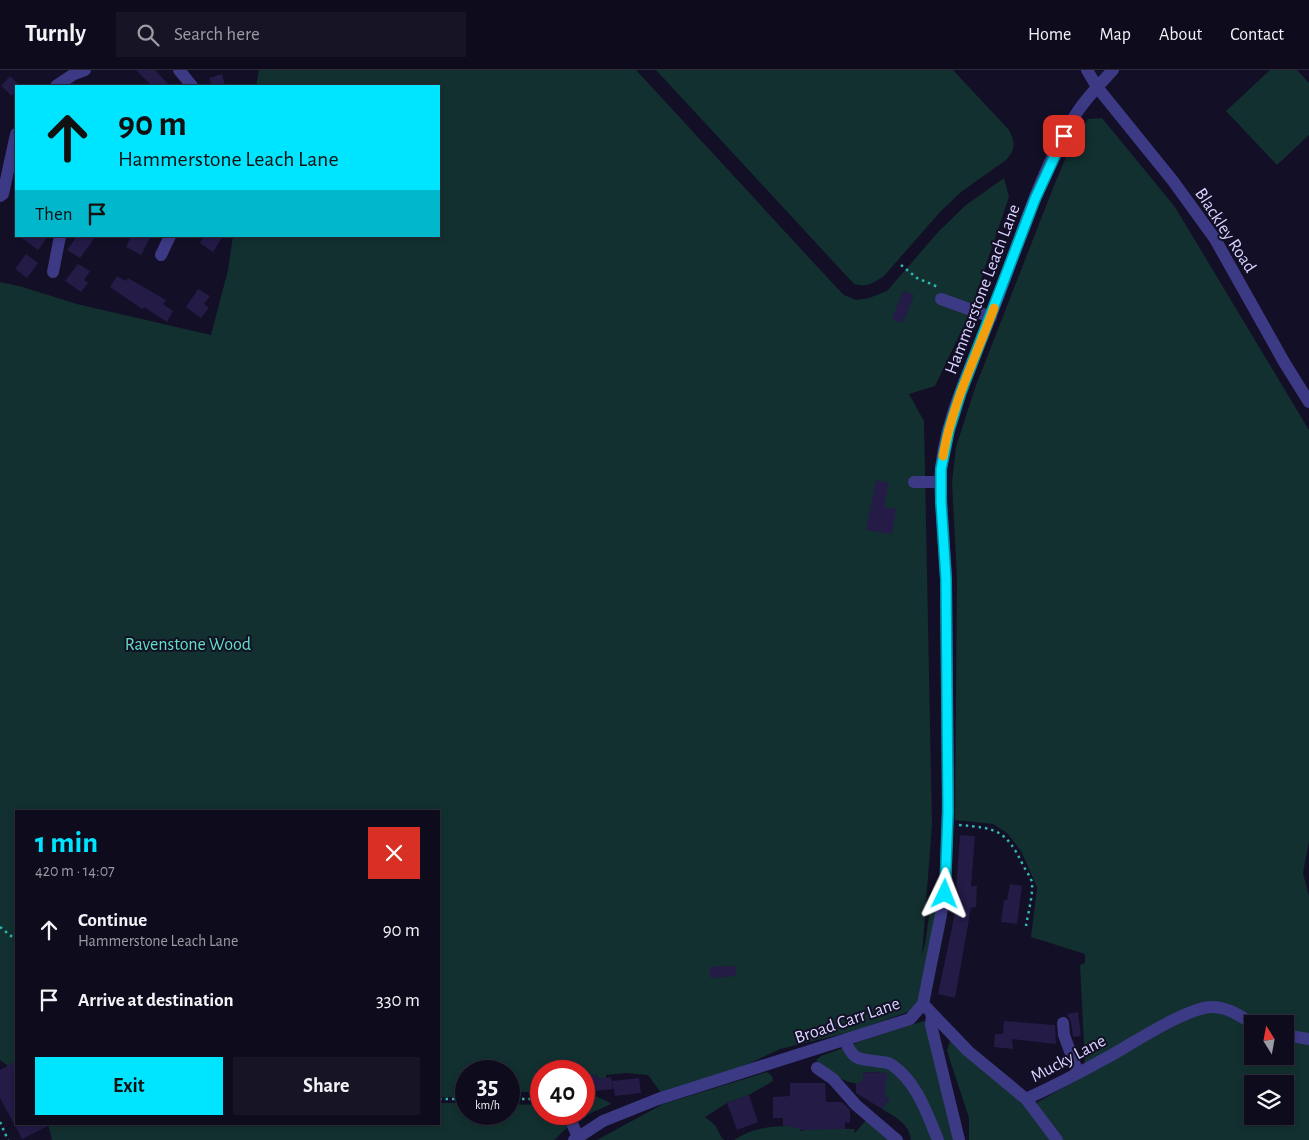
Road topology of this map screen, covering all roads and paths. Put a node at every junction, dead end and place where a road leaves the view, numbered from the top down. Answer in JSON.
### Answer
{"nodes":[{"id":1,"x":179,"y":70,"type":"edge"},
{"id":2,"x":1087,"y":70,"type":"edge"},
{"id":3,"x":1113,"y":70,"type":"edge"},
{"id":4,"x":77,"y":72,"type":"edge"},
{"id":5,"x":58,"y":85,"type":"edge"},
{"id":6,"x":191,"y":85,"type":"edge"},
{"id":7,"x":1097,"y":87,"type":"junction"},
{"id":8,"x":15,"y":139,"type":"edge"},
{"id":9,"x":0,"y":196,"type":"edge"},
{"id":10,"x":60,"y":237,"type":"edge"},
{"id":11,"x":170,"y":237,"type":"edge"},
{"id":12,"x":161,"y":255,"type":"dead end"},
{"id":13,"x":53,"y":272,"type":"dead end"},
{"id":14,"x":941,"y":299,"type":"dead end"},
{"id":15,"x":990,"y":317,"type":"junction"},
{"id":16,"x":1309,"y":402,"type":"edge"},
{"id":17,"x":914,"y":482,"type":"dead end"},
{"id":18,"x":940,"y":482,"type":"junction"},
{"id":19,"x":946,"y":728,"type":"joint"},
{"id":20,"x":948,"y":824,"type":"junction"},
{"id":21,"x":1026,"y":926,"type":"dead end"},
{"id":22,"x":0,"y":927,"type":"edge"},
{"id":23,"x":15,"y":939,"type":"edge"},
{"id":24,"x":923,"y":1004,"type":"junction"},
{"id":25,"x":932,"y":1014,"type":"junction"},
{"id":26,"x":1244,"y":1019,"type":"edge"},
{"id":27,"x":1063,"y":1023,"type":"dead end"},
{"id":28,"x":1294,"y":1037,"type":"edge"},
{"id":29,"x":1309,"y":1039,"type":"edge"},
{"id":30,"x":845,"y":1040,"type":"junction"},
{"id":31,"x":816,"y":1068,"type":"dead end"},
{"id":32,"x":1078,"y":1073,"type":"junction"},
{"id":33,"x":455,"y":1099,"type":"edge"},
{"id":34,"x":1026,"y":1099,"type":"junction"},
{"id":35,"x":440,"y":1100,"type":"edge"},
{"id":36,"x":0,"y":1122,"type":"edge"},
{"id":37,"x":572,"y":1125,"type":"edge"},
{"id":38,"x":576,"y":1139,"type":"edge"},
{"id":39,"x":8,"y":1140,"type":"edge"},
{"id":40,"x":898,"y":1140,"type":"edge"},
{"id":41,"x":938,"y":1140,"type":"edge"},
{"id":42,"x":960,"y":1140,"type":"edge"},
{"id":43,"x":1057,"y":1140,"type":"edge"}],
"edges":[{"from":1,"to":6,"type":"street"},
{"from":2,"to":7,"type":"street","name":"Blackley Road"},
{"from":3,"to":7,"type":"street","name":"Hammerstone Leach Lane"},
{"from":4,"to":5,"type":"street"},
{"from":7,"to":15,"type":"street","name":"Hammerstone Leach Lane"},
{"from":7,"to":16,"type":"street","name":"Blackley Road"},
{"from":8,"to":9,"type":"street"},
{"from":10,"to":13,"type":"street"},
{"from":11,"to":12,"type":"street"},
{"from":14,"to":15,"type":"street"},
{"from":15,"to":18,"type":"street","name":"Hammerstone Leach Lane"},
{"from":17,"to":18,"type":"street"},
{"from":18,"to":19,"type":"street","name":"Hammerstone Leach Lane"},
{"from":19,"to":20,"type":"street","name":"Broad Carr Lane"},
{"from":20,"to":21,"type":"path"},
{"from":20,"to":24,"type":"street","name":"Broad Carr Lane"},
{"from":22,"to":23,"type":"path"},
{"from":24,"to":25,"type":"street","name":"Mucky Lane"},
{"from":24,"to":30,"type":"street","name":"Broad Carr Lane"},
{"from":25,"to":34,"type":"street","name":"Mucky Lane"},
{"from":25,"to":42,"type":"street"},
{"from":26,"to":32,"type":"street","name":"Mucky Lane"},
{"from":27,"to":32,"type":"street"},
{"from":28,"to":29,"type":"street"},
{"from":30,"to":38,"type":"street","name":"Broad Carr Lane"},
{"from":30,"to":41,"type":"street"},
{"from":31,"to":40,"type":"street"},
{"from":32,"to":34,"type":"street","name":"Mucky Lane"},
{"from":33,"to":35,"type":"path"},
{"from":34,"to":43,"type":"street"},
{"from":36,"to":39,"type":"path"},
{"from":37,"to":38,"type":"street"}]}
